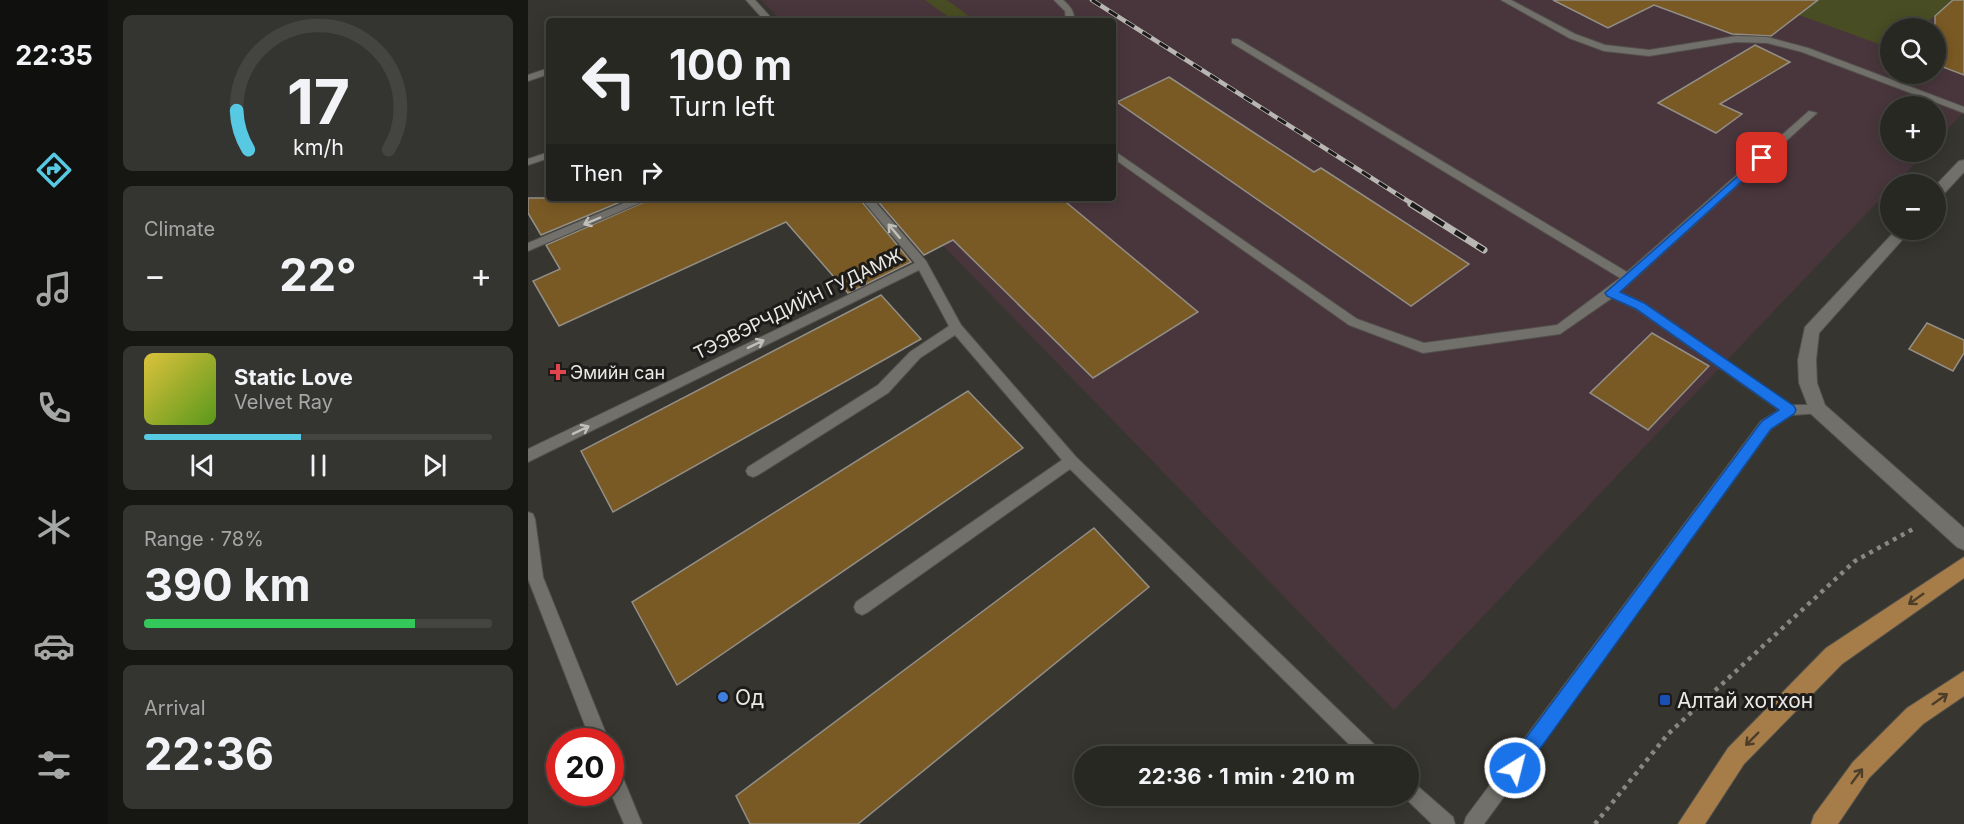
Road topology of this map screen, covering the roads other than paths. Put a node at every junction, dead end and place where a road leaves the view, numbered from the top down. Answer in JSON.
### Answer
{"nodes":[{"id":1,"x":750,"y":0,"type":"edge"},
{"id":2,"x":1058,"y":0,"type":"edge"},
{"id":3,"x":1505,"y":0,"type":"edge"},
{"id":4,"x":767,"y":18,"type":"edge"},
{"id":5,"x":1070,"y":18,"type":"edge"},
{"id":6,"x":1235,"y":41,"type":"dead end"},
{"id":7,"x":546,"y":72,"type":"edge"},
{"id":8,"x":528,"y":78,"type":"edge"},
{"id":9,"x":1964,"y":110,"type":"edge"},
{"id":10,"x":1812,"y":113,"type":"dead end"},
{"id":11,"x":546,"y":155,"type":"edge"},
{"id":12,"x":1116,"y":155,"type":"edge"},
{"id":13,"x":528,"y":162,"type":"edge"},
{"id":14,"x":1964,"y":164,"type":"edge"},
{"id":15,"x":1946,"y":183,"type":"edge"},
{"id":16,"x":639,"y":201,"type":"edge"},
{"id":17,"x":869,"y":201,"type":"edge"},
{"id":18,"x":1895,"y":240,"type":"edge"},
{"id":19,"x":528,"y":247,"type":"edge"},
{"id":20,"x":922,"y":264,"type":"junction"},
{"id":21,"x":1628,"y":278,"type":"junction"},
{"id":22,"x":1611,"y":293,"type":"junction"},
{"id":23,"x":956,"y":328,"type":"junction"},
{"id":24,"x":1817,"y":409,"type":"junction"},
{"id":25,"x":1789,"y":410,"type":"junction"},
{"id":26,"x":528,"y":456,"type":"edge"},
{"id":27,"x":1071,"y":461,"type":"junction"},
{"id":28,"x":753,"y":471,"type":"dead end"},
{"id":29,"x":528,"y":519,"type":"edge"},
{"id":30,"x":1964,"y":541,"type":"edge"},
{"id":31,"x":1964,"y":566,"type":"edge"},
{"id":32,"x":862,"y":607,"type":"dead end"},
{"id":33,"x":1964,"y":682,"type":"edge"},
{"id":34,"x":595,"y":728,"type":"edge"},
{"id":35,"x":1364,"y":746,"type":"edge"},
{"id":36,"x":1419,"y":799,"type":"edge"},
{"id":37,"x":624,"y":802,"type":"edge"},
{"id":38,"x":633,"y":824,"type":"edge"},
{"id":39,"x":1446,"y":824,"type":"edge"},
{"id":40,"x":1473,"y":824,"type":"edge"},
{"id":41,"x":1690,"y":824,"type":"edge"},
{"id":42,"x":1823,"y":824,"type":"edge"}],
"edges":[{"from":1,"to":4,"type":"lane"},
{"from":2,"to":5,"type":"lane"},
{"from":3,"to":9,"type":"lane"},
{"from":6,"to":21,"type":"lane"},
{"from":7,"to":8,"type":"lane"},
{"from":10,"to":21,"type":"lane"},
{"from":11,"to":13,"type":"lane"},
{"from":12,"to":22,"type":"lane"},
{"from":14,"to":15,"type":"street"},
{"from":16,"to":19,"type":"lane","one_way":true},
{"from":20,"to":17,"type":"lane","one_way":true},
{"from":18,"to":24,"type":"street"},
{"from":20,"to":23,"type":"lane"},
{"from":26,"to":20,"type":"lane","name":"ТЭЭВЭРЧДИЙН ГУДАМЖ","one_way":true},
{"from":21,"to":22,"type":"lane"},
{"from":22,"to":25,"type":"lane"},
{"from":23,"to":27,"type":"lane"},
{"from":23,"to":28,"type":"lane"},
{"from":24,"to":25,"type":"lane"},
{"from":24,"to":30,"type":"street"},
{"from":25,"to":40,"type":"lane"},
{"from":27,"to":32,"type":"lane"},
{"from":27,"to":35,"type":"lane"},
{"from":29,"to":34,"type":"lane"},
{"from":31,"to":41,"type":"main road","one_way":true},
{"from":42,"to":33,"type":"main road","one_way":true},
{"from":36,"to":39,"type":"lane"},
{"from":37,"to":38,"type":"lane"}]}
